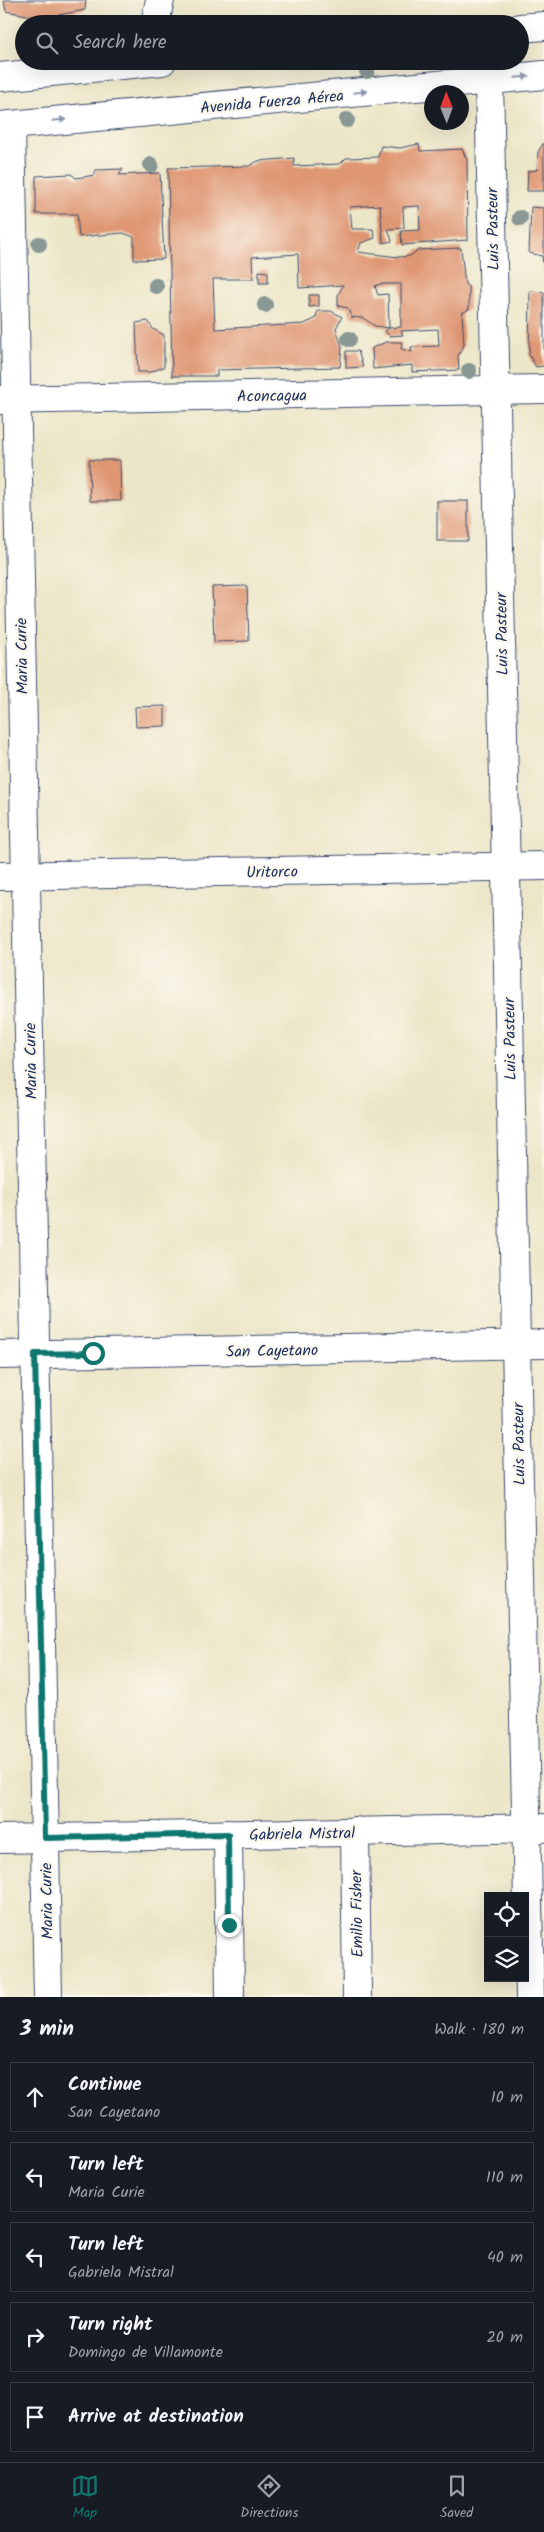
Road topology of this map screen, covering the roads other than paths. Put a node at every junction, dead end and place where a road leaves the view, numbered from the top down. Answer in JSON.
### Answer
{"nodes":[{"id":1,"x":160,"y":0,"type":"edge"},
{"id":2,"x":157,"y":15,"type":"edge"},
{"id":3,"x":544,"y":26,"type":"edge"},
{"id":4,"x":529,"y":27,"type":"edge"},
{"id":5,"x":71,"y":70,"type":"edge"},
{"id":6,"x":544,"y":75,"type":"edge"},
{"id":7,"x":0,"y":77,"type":"edge"},
{"id":8,"x":489,"y":80,"type":"junction"},
{"id":9,"x":5,"y":125,"type":"edge"},
{"id":10,"x":496,"y":390,"type":"junction"},
{"id":11,"x":544,"y":390,"type":"edge"},
{"id":12,"x":8,"y":400,"type":"edge"},
{"id":13,"x":544,"y":866,"type":"edge"},
{"id":14,"x":506,"y":867,"type":"junction"},
{"id":15,"x":13,"y":876,"type":"edge"},
{"id":16,"x":544,"y":1344,"type":"edge"},
{"id":17,"x":516,"y":1345,"type":"junction"},
{"id":18,"x":35,"y":1354,"type":"junction"},
{"id":19,"x":0,"y":1355,"type":"edge"},
{"id":20,"x":535,"y":1828,"type":"edge"},
{"id":21,"x":355,"y":1831,"type":"junction"},
{"id":22,"x":228,"y":1834,"type":"junction"},
{"id":23,"x":45,"y":1838,"type":"junction"},
{"id":24,"x":0,"y":1839,"type":"edge"},
{"id":25,"x":48,"y":1997,"type":"edge"},
{"id":26,"x":230,"y":1997,"type":"edge"},
{"id":27,"x":357,"y":1997,"type":"edge"},
{"id":28,"x":530,"y":1997,"type":"edge"}],
"edges":[{"from":1,"to":2,"type":"street"},
{"from":3,"to":4,"type":"street"},
{"from":5,"to":7,"type":"street"},
{"from":8,"to":6,"type":"street","name":"Avenida Fuerza Aérea","one_way":true},
{"from":9,"to":8,"type":"street","name":"Avenida Fuerza Aérea","one_way":true},
{"from":8,"to":10,"type":"street","name":"Luis Pasteur"},
{"from":9,"to":12,"type":"street","name":"Maria Curie"},
{"from":10,"to":11,"type":"street","name":"Aconcagua"},
{"from":10,"to":12,"type":"street","name":"Aconcagua"},
{"from":10,"to":14,"type":"street","name":"Luis Pasteur"},
{"from":12,"to":15,"type":"street","name":"Maria Curie"},
{"from":13,"to":14,"type":"street","name":"Uritorco"},
{"from":14,"to":15,"type":"street","name":"Uritorco"},
{"from":14,"to":17,"type":"street","name":"Luis Pasteur"},
{"from":15,"to":18,"type":"street","name":"Maria Curie"},
{"from":16,"to":17,"type":"street","name":"San Cayetano"},
{"from":17,"to":18,"type":"street","name":"San Cayetano"},
{"from":17,"to":20,"type":"street","name":"Luis Pasteur"},
{"from":18,"to":19,"type":"street","name":"San Cayetano"},
{"from":18,"to":23,"type":"street","name":"Maria Curie"},
{"from":20,"to":21,"type":"street","name":"Gabriela Mistral"},
{"from":20,"to":28,"type":"street","name":"Luis Pasteur"},
{"from":21,"to":22,"type":"street","name":"Gabriela Mistral"},
{"from":21,"to":27,"type":"street","name":"Emilio Fisher"},
{"from":22,"to":23,"type":"street","name":"Gabriela Mistral"},
{"from":22,"to":26,"type":"street"},
{"from":23,"to":24,"type":"street","name":"Gabriela Mistral"},
{"from":23,"to":25,"type":"street","name":"Maria Curie"}]}
